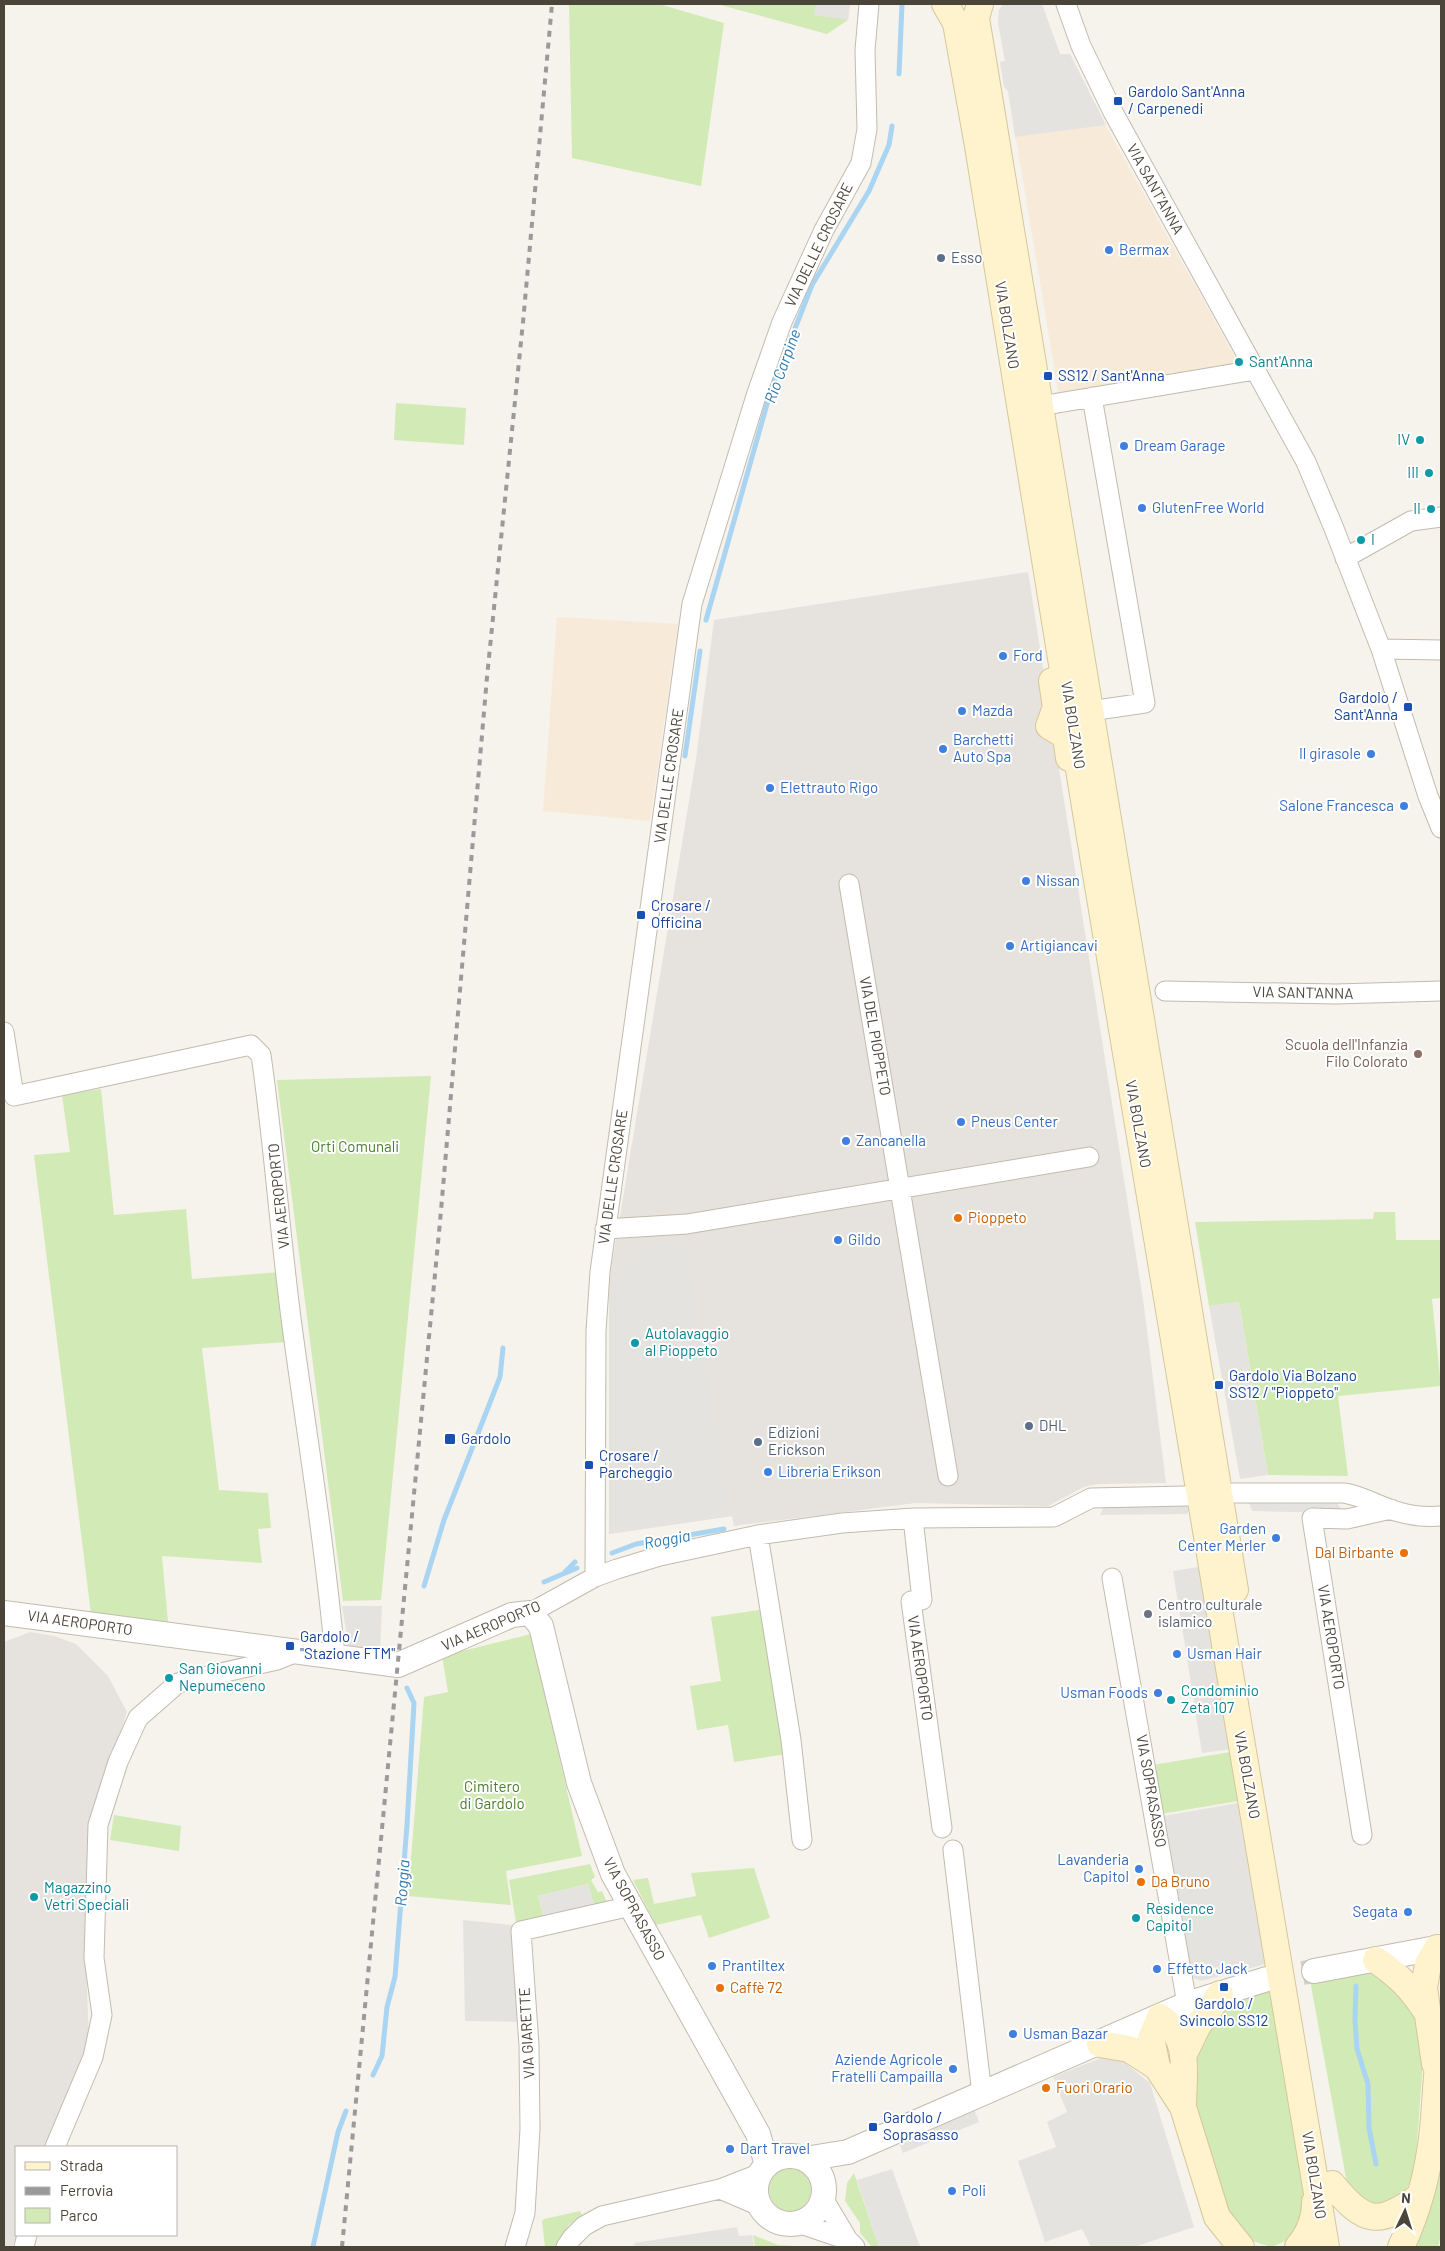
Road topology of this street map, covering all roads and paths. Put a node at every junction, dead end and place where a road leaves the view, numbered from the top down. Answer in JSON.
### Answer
{"nodes":[{"id":1,"x":870,"y":4,"type":"edge"},
{"id":2,"x":945,"y":4,"type":"edge"},
{"id":3,"x":980,"y":4,"type":"edge"},
{"id":4,"x":1066,"y":4,"type":"edge"},
{"id":5,"x":1011,"y":111,"type":"dead end"},
{"id":6,"x":1012,"y":237,"type":"junction"},
{"id":7,"x":1255,"y":370,"type":"junction"},
{"id":8,"x":1092,"y":397,"type":"junction"},
{"id":9,"x":1040,"y":406,"type":"junction"},
{"id":10,"x":1441,"y":517,"type":"edge"},
{"id":11,"x":1345,"y":558,"type":"junction"},
{"id":12,"x":1381,"y":649,"type":"junction"},
{"id":13,"x":1441,"y":650,"type":"edge"},
{"id":14,"x":1090,"y":711,"type":"junction"},
{"id":15,"x":1435,"y":794,"type":"edge"},
{"id":16,"x":1441,"y":828,"type":"edge"},
{"id":17,"x":849,"y":884,"type":"dead end"},
{"id":18,"x":1441,"y":991,"type":"edge"},
{"id":19,"x":1165,"y":992,"type":"dead end"},
{"id":20,"x":4,"y":1032,"type":"edge"},
{"id":21,"x":1089,"y":1157,"type":"dead end"},
{"id":22,"x":900,"y":1188,"type":"junction"},
{"id":23,"x":605,"y":1229,"type":"junction"},
{"id":24,"x":948,"y":1476,"type":"dead end"},
{"id":25,"x":1233,"y":1493,"type":"dead end"},
{"id":26,"x":1187,"y":1496,"type":"dead end"},
{"id":27,"x":1391,"y":1509,"type":"junction"},
{"id":28,"x":1441,"y":1516,"type":"edge"},
{"id":29,"x":913,"y":1518,"type":"junction"},
{"id":30,"x":758,"y":1535,"type":"junction"},
{"id":31,"x":595,"y":1577,"type":"junction"},
{"id":32,"x":1112,"y":1578,"type":"dead end"},
{"id":33,"x":4,"y":1613,"type":"edge"},
{"id":34,"x":530,"y":1613,"type":"junction"},
{"id":35,"x":296,"y":1652,"type":"junction"},
{"id":36,"x":335,"y":1657,"type":"junction"},
{"id":37,"x":942,"y":1828,"type":"dead end"},
{"id":38,"x":1362,"y":1835,"type":"dead end"},
{"id":39,"x":802,"y":1840,"type":"dead end"},
{"id":40,"x":953,"y":1850,"type":"dead end"},
{"id":41,"x":631,"y":1906,"type":"junction"},
{"id":42,"x":1440,"y":1950,"type":"edge"},
{"id":43,"x":1376,"y":1960,"type":"junction"},
{"id":44,"x":1314,"y":1972,"type":"tunnel mouth"},
{"id":45,"x":1267,"y":1980,"type":"tunnel mouth"},
{"id":46,"x":1220,"y":1994,"type":"junction"},
{"id":47,"x":1187,"y":2004,"type":"junction"},
{"id":48,"x":1426,"y":2011,"type":"junction"},
{"id":49,"x":1160,"y":2017,"type":"junction"},
{"id":50,"x":1441,"y":2042,"type":"edge"},
{"id":51,"x":1100,"y":2044,"type":"junction"},
{"id":52,"x":1183,"y":2056,"type":"junction"},
{"id":53,"x":1157,"y":2067,"type":"junction"},
{"id":54,"x":1436,"y":2069,"type":"junction"},
{"id":55,"x":982,"y":2094,"type":"junction"},
{"id":56,"x":1183,"y":2108,"type":"junction"},
{"id":57,"x":56,"y":2146,"type":"edge"},
{"id":58,"x":848,"y":2152,"type":"junction"},
{"id":59,"x":780,"y":2163,"type":"junction"},
{"id":60,"x":1324,"y":2184,"type":"junction"},
{"id":61,"x":720,"y":2189,"type":"junction"},
{"id":62,"x":823,"y":2189,"type":"junction"},
{"id":63,"x":1420,"y":2196,"type":"junction"},
{"id":64,"x":760,"y":2206,"type":"junction"},
{"id":65,"x":798,"y":2223,"type":"junction"},
{"id":66,"x":851,"y":2244,"type":"edge"},
{"id":67,"x":515,"y":2247,"type":"edge"},
{"id":68,"x":566,"y":2247,"type":"edge"},
{"id":69,"x":1241,"y":2247,"type":"edge"},
{"id":70,"x":1298,"y":2247,"type":"edge"},
{"id":71,"x":1326,"y":2247,"type":"edge"},
{"id":72,"x":1342,"y":2247,"type":"edge"},
{"id":73,"x":1401,"y":2247,"type":"edge"}],
"edges":[{"from":1,"to":23,"type":"street","name":"VIA DELLE CROSARE"},
{"from":2,"to":60,"type":"main road","name":"VIA BOLZANO"},
{"from":3,"to":6,"type":"main road","name":"VIA BOLZANO"},
{"from":4,"to":7,"type":"street","name":"VIA SANT'ANNA"},
{"from":5,"to":6,"type":"main road"},
{"from":6,"to":9,"type":"main road","name":"VIA BOLZANO"},
{"from":7,"to":8,"type":"street"},
{"from":7,"to":11,"type":"street","name":"VIA SANT'ANNA"},
{"from":8,"to":9,"type":"street"},
{"from":8,"to":14,"type":"street","name":"VIA BOLZANO"},
{"from":9,"to":14,"type":"main road","name":"VIA BOLZANO"},
{"from":10,"to":11,"type":"street"},
{"from":11,"to":12,"type":"street","name":"VIA SANT'ANNA"},
{"from":12,"to":13,"type":"street"},
{"from":12,"to":15,"type":"street","name":"VIA SANT'ANNA"},
{"from":14,"to":60,"type":"main road","name":"VIA BOLZANO"},
{"from":15,"to":16,"type":"street","name":"VIA SANT'ANNA"},
{"from":17,"to":22,"type":"street","name":"VIA DEL PIOPPETO"},
{"from":18,"to":19,"type":"street","name":"VIA SANT'ANNA"},
{"from":20,"to":36,"type":"street","name":"VIA AEROPORTO"},
{"from":21,"to":22,"type":"street"},
{"from":22,"to":23,"type":"street"},
{"from":22,"to":24,"type":"street","name":"VIA DEL PIOPPETO"},
{"from":23,"to":31,"type":"street","name":"VIA DELLE CROSARE"},
{"from":25,"to":27,"type":"street","name":"VIA AEROPORTO"},
{"from":26,"to":29,"type":"street","name":"VIA AEROPORTO"},
{"from":27,"to":28,"type":"street","name":"VIA AEROPORTO"},
{"from":27,"to":38,"type":"street","name":"VIA AEROPORTO"},
{"from":29,"to":30,"type":"street","name":"VIA AEROPORTO"},
{"from":29,"to":37,"type":"street","name":"VIA AEROPORTO"},
{"from":30,"to":31,"type":"street","name":"VIA AEROPORTO"},
{"from":30,"to":39,"type":"street"},
{"from":31,"to":34,"type":"street","name":"VIA AEROPORTO"},
{"from":32,"to":47,"type":"street","name":"VIA SOPRASASSO"},
{"from":33,"to":35,"type":"street","name":"VIA AEROPORTO"},
{"from":34,"to":36,"type":"street","name":"VIA AEROPORTO"},
{"from":34,"to":41,"type":"street","name":"VIA SOPRASASSO"},
{"from":35,"to":36,"type":"street","name":"VIA AEROPORTO"},
{"from":35,"to":57,"type":"street"},
{"from":40,"to":55,"type":"street"},
{"from":41,"to":59,"type":"street","name":"VIA SOPRASASSO"},
{"from":41,"to":67,"type":"street","name":"VIA GIARETTE"},
{"from":42,"to":43,"type":"street"},
{"from":42,"to":48,"type":"main road"},
{"from":43,"to":44,"type":"street"},
{"from":43,"to":48,"type":"main road"},
{"from":45,"to":46,"type":"street"},
{"from":46,"to":47,"type":"street"},
{"from":46,"to":52,"type":"main road"},
{"from":47,"to":49,"type":"street"},
{"from":48,"to":54,"type":"main road"},
{"from":49,"to":51,"type":"street"},
{"from":49,"to":52,"type":"main road"},
{"from":49,"to":53,"type":"main road"},
{"from":50,"to":54,"type":"main road"},
{"from":51,"to":53,"type":"main road"},
{"from":51,"to":55,"type":"street"},
{"from":52,"to":56,"type":"main road"},
{"from":53,"to":56,"type":"main road"},
{"from":54,"to":63,"type":"main road"},
{"from":55,"to":58,"type":"street"},
{"from":56,"to":69,"type":"main road"},
{"from":58,"to":59,"type":"street"},
{"from":58,"to":62,"type":"street"},
{"from":59,"to":61,"type":"street"},
{"from":59,"to":62,"type":"street","name":"VIA SOPRASASSO"},
{"from":59,"to":64,"type":"street","name":"VIA SOPRASASSO"},
{"from":60,"to":63,"type":"main road"},
{"from":60,"to":70,"type":"main road"},
{"from":60,"to":71,"type":"main road","name":"VIA BOLZANO"},
{"from":60,"to":72,"type":"main road","name":"VIA BOLZANO"},
{"from":61,"to":64,"type":"street"},
{"from":61,"to":68,"type":"street"},
{"from":62,"to":65,"type":"street"},
{"from":62,"to":66,"type":"street"},
{"from":63,"to":73,"type":"main road"},
{"from":64,"to":65,"type":"street"},
{"from":65,"to":66,"type":"street"}]}
